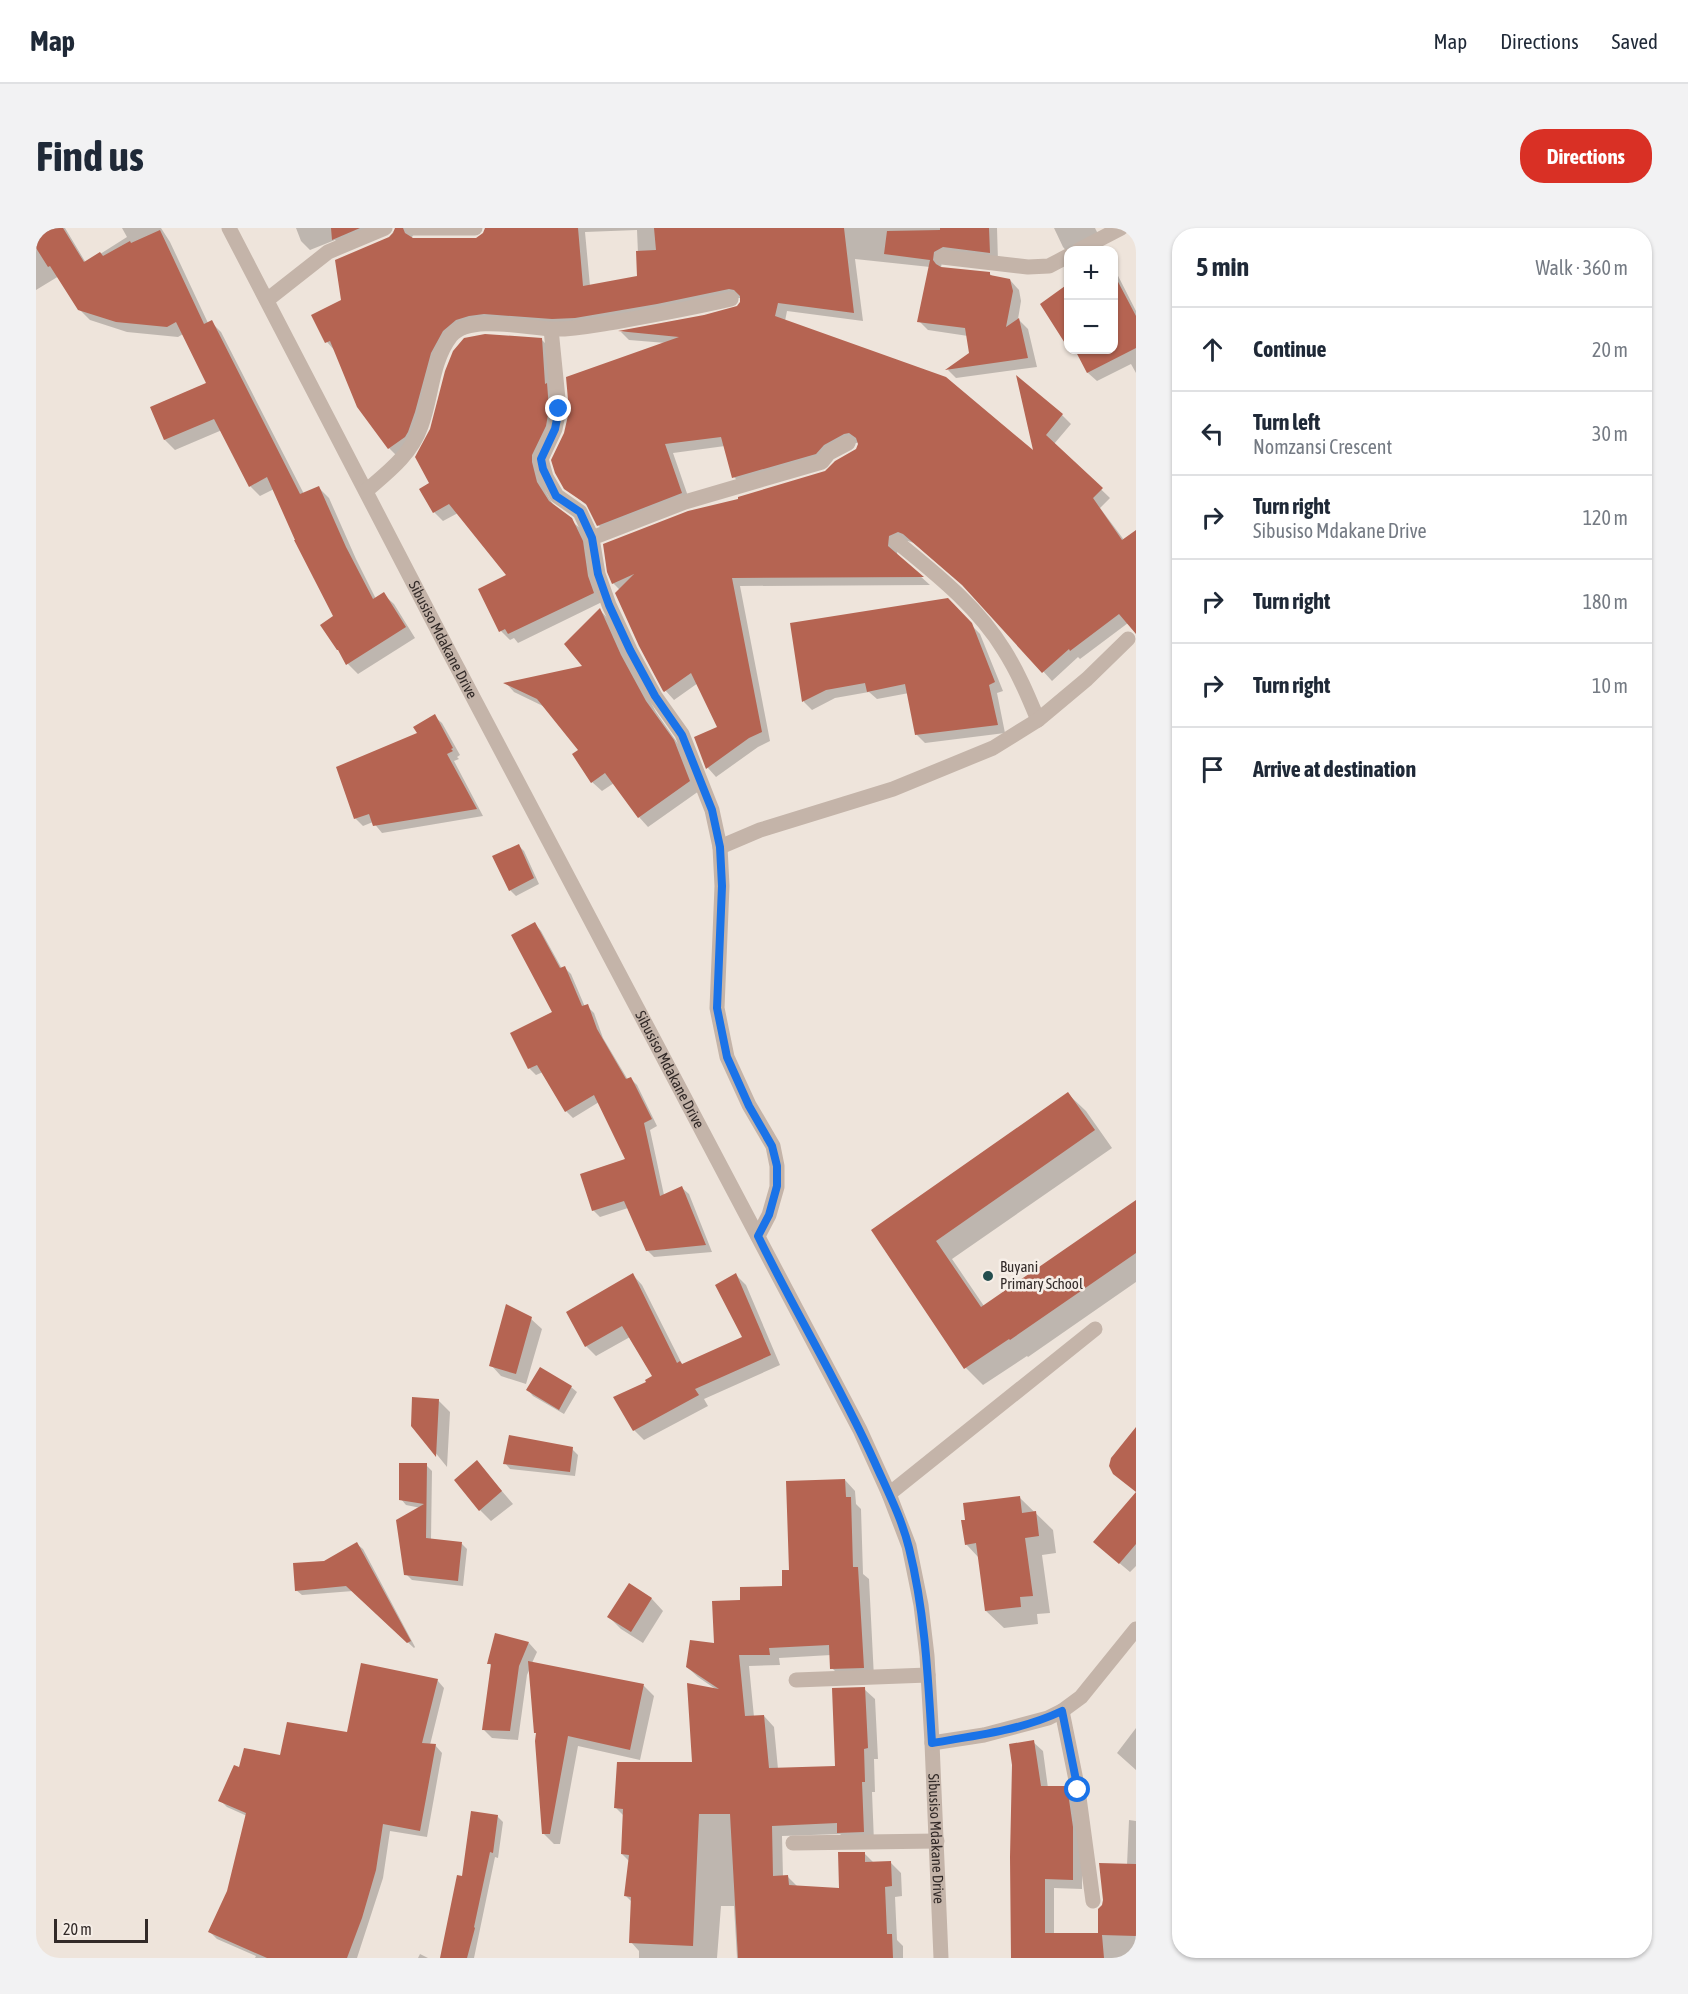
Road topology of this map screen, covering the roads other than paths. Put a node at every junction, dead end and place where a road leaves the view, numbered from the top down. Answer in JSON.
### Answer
{"nodes":[{"id":1,"x":230,"y":228,"type":"edge"},
{"id":2,"x":385,"y":228,"type":"edge"},
{"id":3,"x":413,"y":228,"type":"edge"},
{"id":4,"x":475,"y":228,"type":"edge"},
{"id":5,"x":1121,"y":228,"type":"edge"},
{"id":6,"x":1087,"y":246,"type":"edge"},
{"id":7,"x":942,"y":257,"type":"dead end"},
{"id":8,"x":1064,"y":258,"type":"edge"},
{"id":9,"x":731,"y":299,"type":"dead end"},
{"id":10,"x":267,"y":300,"type":"junction"},
{"id":11,"x":551,"y":329,"type":"junction"},
{"id":12,"x":848,"y":443,"type":"dead end"},
{"id":13,"x":366,"y":491,"type":"junction"},
{"id":14,"x":592,"y":538,"type":"junction"},
{"id":15,"x":897,"y":542,"type":"dead end"},
{"id":16,"x":1128,"y":639,"type":"dead end"},
{"id":17,"x":1038,"y":720,"type":"junction"},
{"id":18,"x":720,"y":847,"type":"junction"},
{"id":19,"x":758,"y":1236,"type":"junction"},
{"id":20,"x":1095,"y":1329,"type":"dead end"},
{"id":21,"x":889,"y":1494,"type":"junction"},
{"id":22,"x":1136,"y":1629,"type":"edge"},
{"id":23,"x":928,"y":1675,"type":"junction"},
{"id":24,"x":796,"y":1680,"type":"dead end"},
{"id":25,"x":1062,"y":1711,"type":"junction"},
{"id":26,"x":932,"y":1743,"type":"junction"},
{"id":27,"x":937,"y":1841,"type":"junction"},
{"id":28,"x":793,"y":1843,"type":"dead end"},
{"id":29,"x":1093,"y":1901,"type":"dead end"},
{"id":30,"x":941,"y":1958,"type":"edge"}],
"edges":[{"from":1,"to":10,"type":"street","name":"Sibusiso Mdakane Drive"},
{"from":2,"to":10,"type":"street"},
{"from":3,"to":4,"type":"street"},
{"from":5,"to":6,"type":"street"},
{"from":7,"to":8,"type":"street"},
{"from":9,"to":11,"type":"street"},
{"from":10,"to":13,"type":"street","name":"Sibusiso Mdakane Drive"},
{"from":11,"to":13,"type":"street"},
{"from":11,"to":14,"type":"street"},
{"from":12,"to":14,"type":"street"},
{"from":13,"to":19,"type":"street","name":"Sibusiso Mdakane Drive"},
{"from":14,"to":18,"type":"street"},
{"from":15,"to":17,"type":"street"},
{"from":16,"to":17,"type":"street"},
{"from":17,"to":18,"type":"street"},
{"from":18,"to":19,"type":"street"},
{"from":19,"to":21,"type":"street","name":"Sibusiso Mdakane Drive"},
{"from":20,"to":21,"type":"street"},
{"from":21,"to":23,"type":"street","name":"Sibusiso Mdakane Drive"},
{"from":22,"to":25,"type":"street"},
{"from":23,"to":24,"type":"street"},
{"from":23,"to":26,"type":"street","name":"Sibusiso Mdakane Drive"},
{"from":25,"to":26,"type":"street"},
{"from":25,"to":29,"type":"street"},
{"from":26,"to":27,"type":"street","name":"Sibusiso Mdakane Drive"},
{"from":27,"to":28,"type":"street"},
{"from":27,"to":30,"type":"street","name":"Sibusiso Mdakane Drive"}]}
